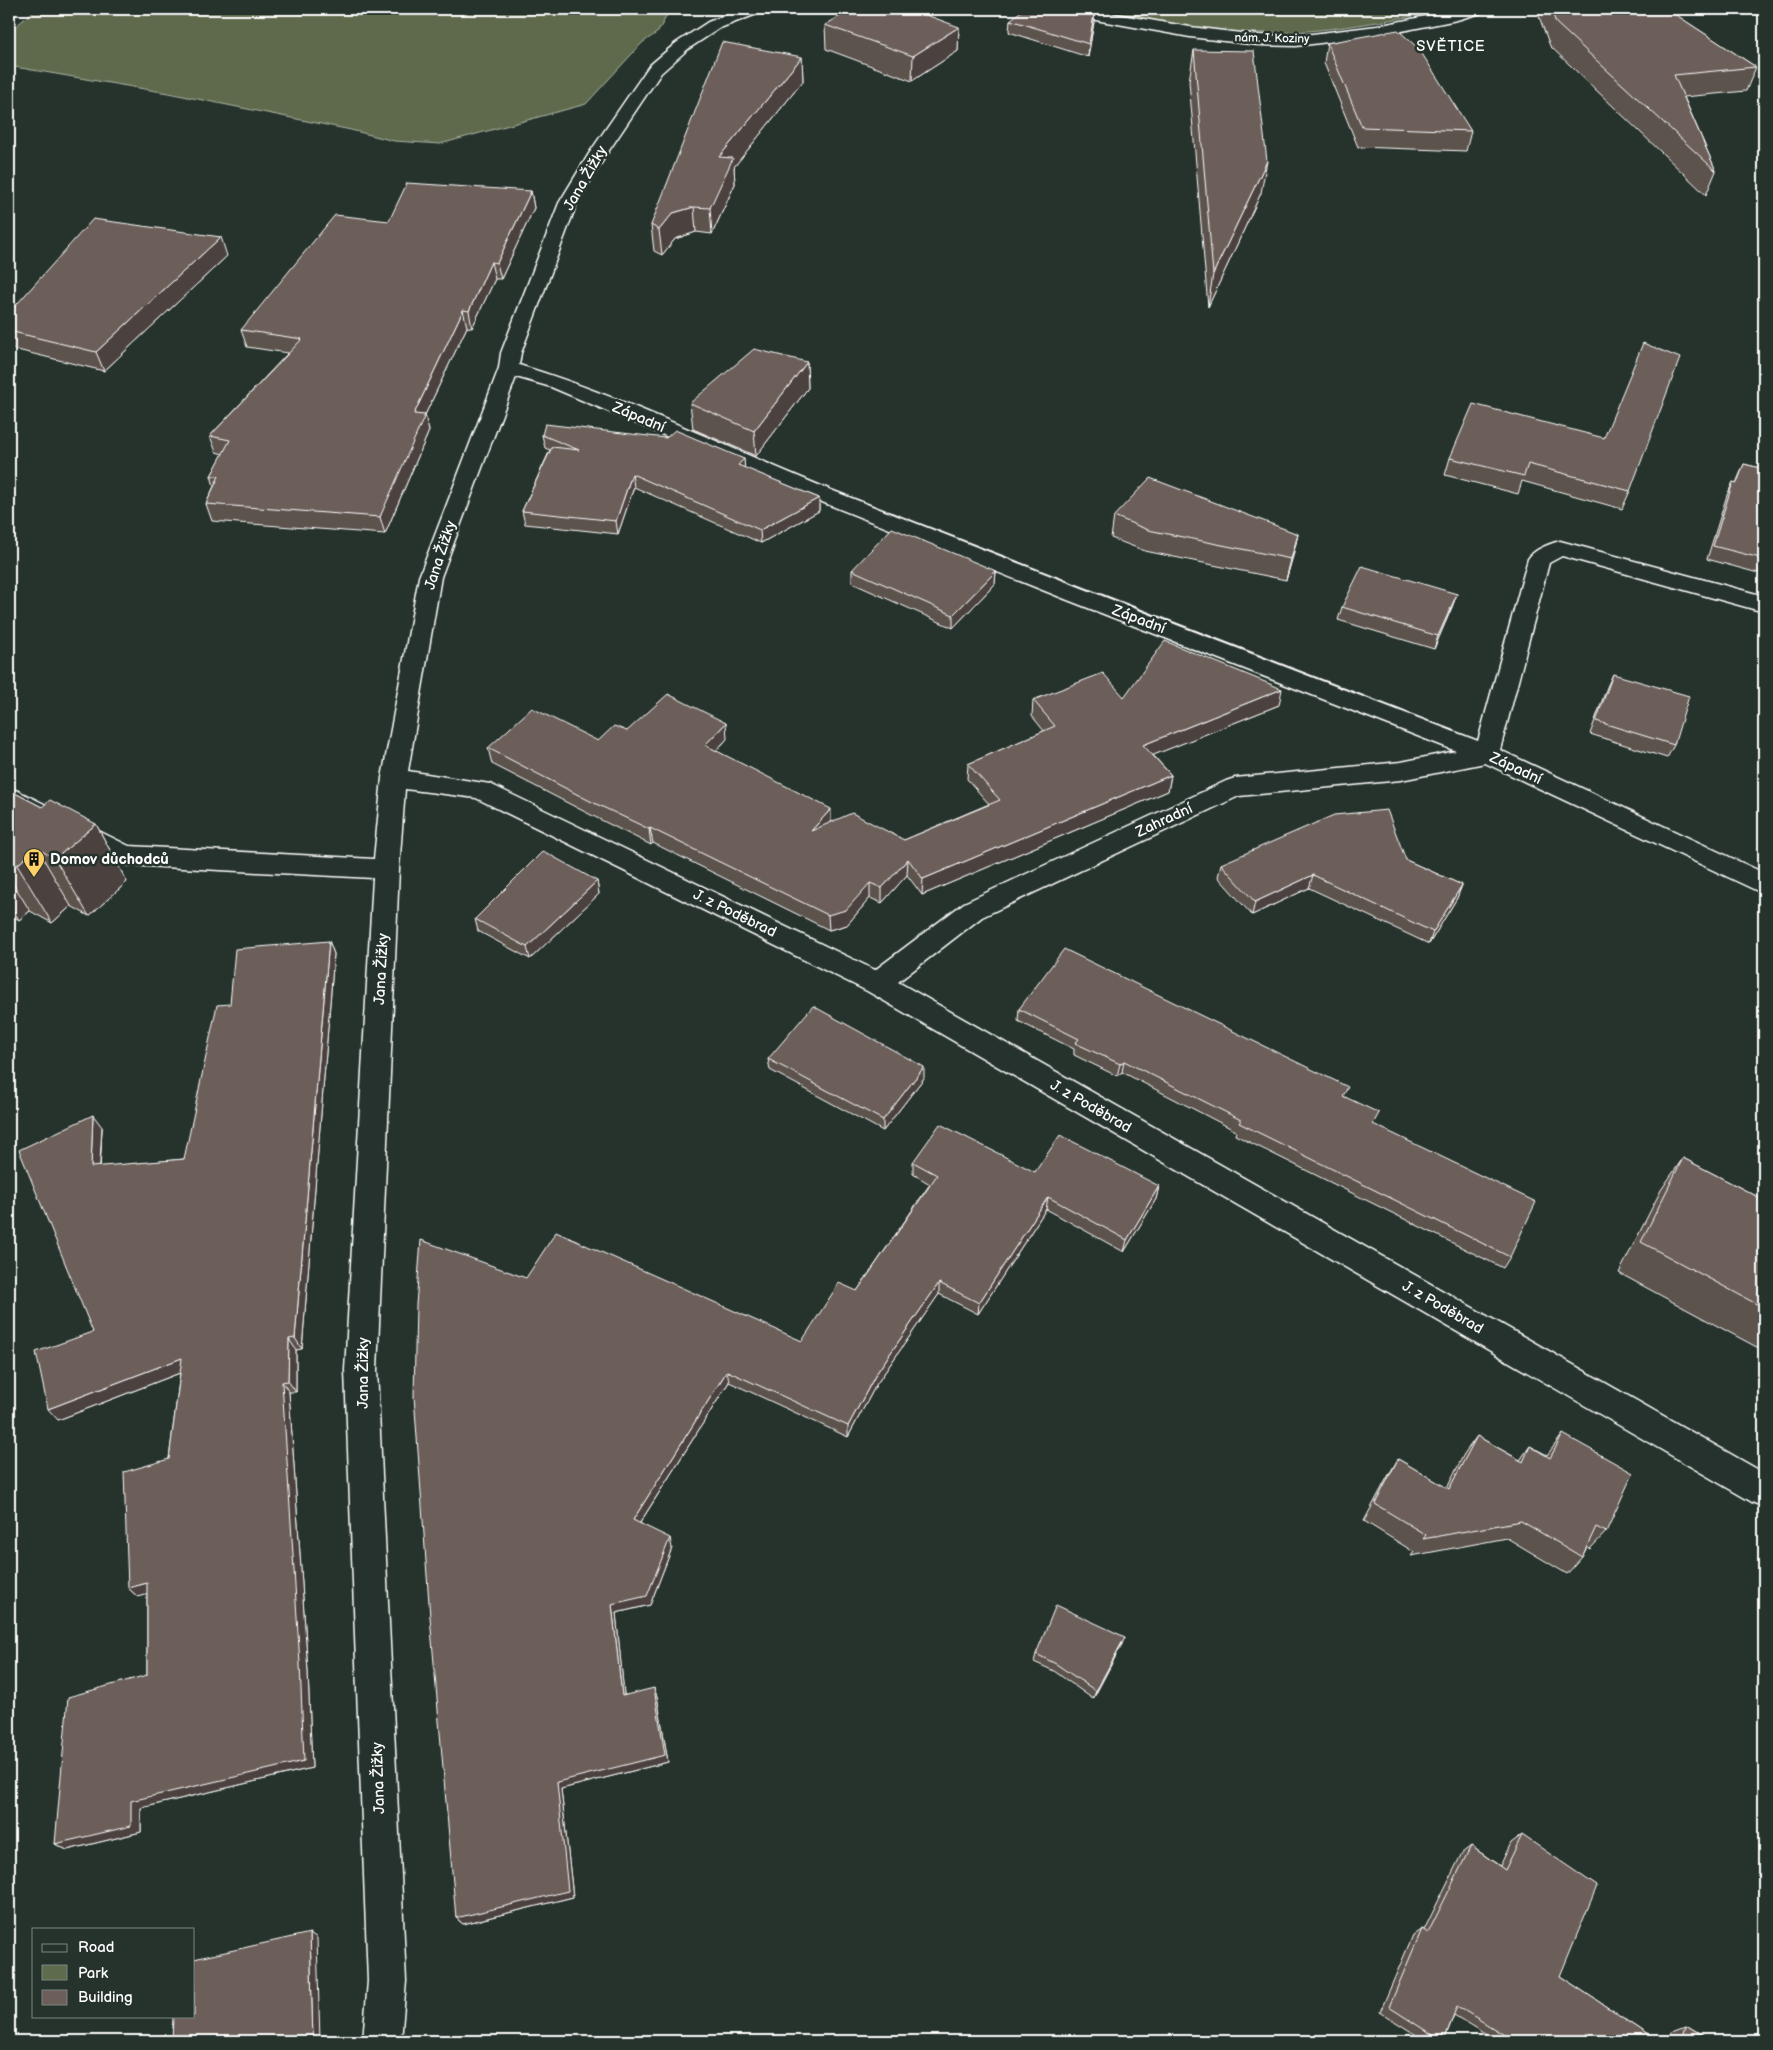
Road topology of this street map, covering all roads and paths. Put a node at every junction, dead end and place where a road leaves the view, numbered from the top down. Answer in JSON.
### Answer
{"nodes":[{"id":1,"x":756,"y":9,"type":"edge"},
{"id":2,"x":1065,"y":9,"type":"edge"},
{"id":3,"x":1478,"y":9,"type":"edge"},
{"id":4,"x":509,"y":368,"type":"junction"},
{"id":5,"x":1764,"y":604,"type":"edge"},
{"id":6,"x":1487,"y":754,"type":"junction"},
{"id":7,"x":394,"y":778,"type":"junction"},
{"id":8,"x":9,"y":798,"type":"edge"},
{"id":9,"x":386,"y":868,"type":"junction"},
{"id":10,"x":1764,"y":884,"type":"edge"},
{"id":11,"x":877,"y":983,"type":"junction"},
{"id":12,"x":1764,"y":1491,"type":"edge"},
{"id":13,"x":382,"y":2041,"type":"edge"}],
"edges":[{"from":1,"to":4,"type":"street","name":"Jana Žižky"},
{"from":2,"to":3,"type":"street","name":"nám. J. Koziny"},
{"from":4,"to":6,"type":"street","name":"Západní"},
{"from":4,"to":7,"type":"street","name":"Jana Žižky"},
{"from":5,"to":6,"type":"street"},
{"from":6,"to":10,"type":"street","name":"Západní"},
{"from":6,"to":11,"type":"street","name":"Zahradní"},
{"from":7,"to":9,"type":"street","name":"Jana Žižky"},
{"from":7,"to":11,"type":"street","name":"J. z Poděbrad"},
{"from":8,"to":9,"type":"street"},
{"from":9,"to":13,"type":"street","name":"Jana Žižky"},
{"from":11,"to":12,"type":"street","name":"J. z Poděbrad"}]}
